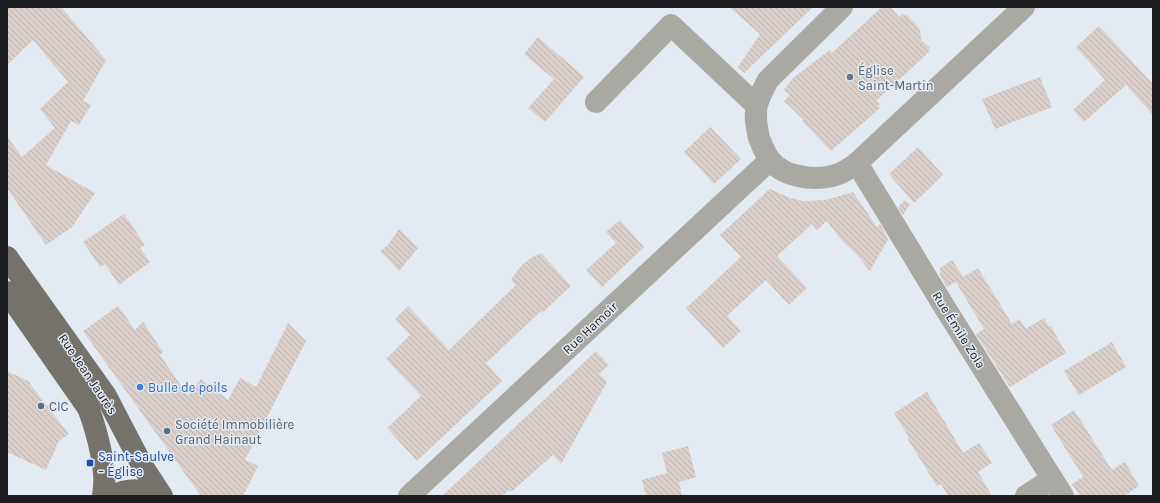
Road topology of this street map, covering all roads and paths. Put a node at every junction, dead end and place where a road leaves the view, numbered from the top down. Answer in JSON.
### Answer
{"nodes":[{"id":1,"x":842,"y":7,"type":"edge"},
{"id":2,"x":1024,"y":7,"type":"edge"},
{"id":3,"x":596,"y":102,"type":"dead end"},
{"id":4,"x":757,"y":106,"type":"junction"},
{"id":5,"x":770,"y":160,"type":"junction"},
{"id":6,"x":857,"y":163,"type":"junction"},
{"id":7,"x":11,"y":271,"type":"edge"},
{"id":8,"x":7,"y":292,"type":"edge"},
{"id":9,"x":1058,"y":487,"type":"edge"},
{"id":10,"x":103,"y":496,"type":"edge"},
{"id":11,"x":113,"y":496,"type":"edge"},
{"id":12,"x":160,"y":496,"type":"edge"},
{"id":13,"x":409,"y":496,"type":"edge"},
{"id":14,"x":1026,"y":496,"type":"edge"}],
"edges":[{"from":1,"to":4,"type":"street"},
{"from":2,"to":6,"type":"street"},
{"from":3,"to":4,"type":"street"},
{"from":4,"to":5,"type":"street"},
{"from":5,"to":6,"type":"street"},
{"from":5,"to":13,"type":"street","name":"Rue Hamoir"},
{"from":6,"to":9,"type":"street","name":"Rue Émile Zola"},
{"from":7,"to":12,"type":"main road","name":"Rue Jean Jaurès"},
{"from":8,"to":10,"type":"main road","name":"Rue Jean Jaurès"},
{"from":9,"to":14,"type":"street"},
{"from":11,"to":12,"type":"main road","name":"Rue Jean Jaurès"}]}
